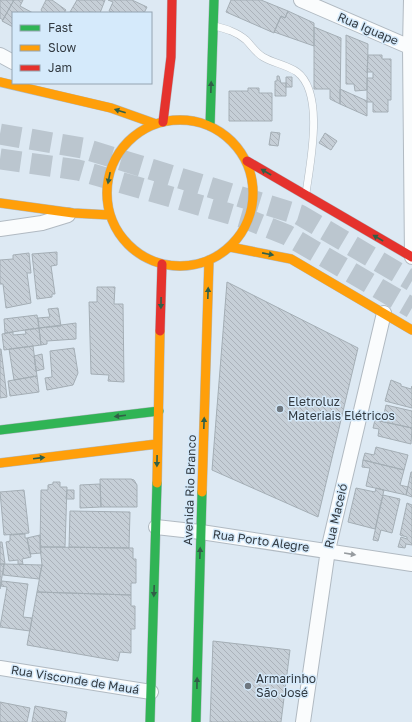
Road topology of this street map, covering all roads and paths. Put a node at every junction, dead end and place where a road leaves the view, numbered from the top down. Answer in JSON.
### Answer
{"nodes":[{"id":1,"x":172,"y":0,"type":"edge"},
{"id":2,"x":214,"y":0,"type":"edge"},
{"id":3,"x":301,"y":0,"type":"edge"},
{"id":4,"x":411,"y":0,"type":"edge"},
{"id":5,"x":213,"y":26,"type":"junction"},
{"id":6,"x":411,"y":48,"type":"edge"},
{"id":7,"x":0,"y":55,"type":"edge"},
{"id":8,"x":12,"y":61,"type":"edge"},
{"id":9,"x":0,"y":82,"type":"edge"},
{"id":10,"x":51,"y":84,"type":"edge"},
{"id":11,"x":76,"y":98,"type":"junction"},
{"id":12,"x":160,"y":123,"type":"junction"},
{"id":13,"x":210,"y":126,"type":"junction"},
{"id":14,"x":247,"y":161,"type":"junction"},
{"id":15,"x":305,"y":195,"type":"junction"},
{"id":16,"x":0,"y":203,"type":"edge"},
{"id":17,"x":73,"y":213,"type":"junction"},
{"id":18,"x":110,"y":215,"type":"junction"},
{"id":19,"x":0,"y":229,"type":"edge"},
{"id":20,"x":230,"y":247,"type":"junction"},
{"id":21,"x":412,"y":257,"type":"edge"},
{"id":22,"x":209,"y":260,"type":"junction"},
{"id":23,"x":162,"y":264,"type":"junction"},
{"id":24,"x":384,"y":313,"type":"junction"},
{"id":25,"x":412,"y":330,"type":"edge"},
{"id":26,"x":159,"y":411,"type":"junction"},
{"id":27,"x":0,"y":430,"type":"edge"},
{"id":28,"x":157,"y":444,"type":"junction"},
{"id":29,"x":0,"y":463,"type":"edge"},
{"id":30,"x":156,"y":527,"type":"junction"},
{"id":31,"x":201,"y":532,"type":"junction"},
{"id":32,"x":328,"y":550,"type":"junction"},
{"id":33,"x":412,"y":564,"type":"edge"},
{"id":34,"x":0,"y":668,"type":"edge"},
{"id":35,"x":151,"y":692,"type":"junction"},
{"id":36,"x":150,"y":722,"type":"edge"},
{"id":37,"x":196,"y":722,"type":"edge"},
{"id":38,"x":303,"y":722,"type":"edge"}],
"edges":[{"from":1,"to":12,"type":"main road"},
{"from":2,"to":5,"type":"main road"},
{"from":3,"to":6,"type":"street","name":"Rua Iguape"},
{"from":4,"to":6,"type":"street"},
{"from":13,"to":5,"type":"main road","one_way":true},
{"from":5,"to":15,"type":"lane"},
{"from":6,"to":21,"type":"street"},
{"from":7,"to":8,"type":"street"},
{"from":9,"to":11,"type":"main road"},
{"from":10,"to":11,"type":"street"},
{"from":12,"to":11,"type":"main road","one_way":true},
{"from":12,"to":13,"type":"main road"},
{"from":12,"to":18,"type":"main road","one_way":true},
{"from":13,"to":14,"type":"main road"},
{"from":15,"to":14,"type":"main road","one_way":true},
{"from":14,"to":20,"type":"main road"},
{"from":21,"to":15,"type":"main road","one_way":true},
{"from":16,"to":17,"type":"main road"},
{"from":17,"to":18,"type":"main road"},
{"from":17,"to":19,"type":"street"},
{"from":18,"to":23,"type":"main road"},
{"from":20,"to":22,"type":"main road"},
{"from":20,"to":24,"type":"main road","one_way":true},
{"from":22,"to":23,"type":"main road"},
{"from":31,"to":22,"type":"main road","name":"Avenida Rio Branco","one_way":true},
{"from":23,"to":26,"type":"main road","one_way":true},
{"from":24,"to":25,"type":"main road"},
{"from":24,"to":32,"type":"street","name":"Rua Maceió"},
{"from":26,"to":27,"type":"main road","one_way":true},
{"from":26,"to":28,"type":"main road"},
{"from":29,"to":28,"type":"main road","one_way":true},
{"from":28,"to":30,"type":"main road","one_way":true},
{"from":30,"to":31,"type":"street","name":"Rua Porto Alegre"},
{"from":30,"to":35,"type":"main road","one_way":true},
{"from":31,"to":32,"type":"street","name":"Rua Porto Alegre"},
{"from":37,"to":31,"type":"main road","name":"Avenida Rio Branco","one_way":true},
{"from":32,"to":33,"type":"street","name":"Rua Porto Alegre","one_way":true},
{"from":32,"to":38,"type":"street","name":"Rua Maceió"},
{"from":34,"to":35,"type":"street","name":"Rua Visconde de Mauá"},
{"from":35,"to":36,"type":"main road"}]}
